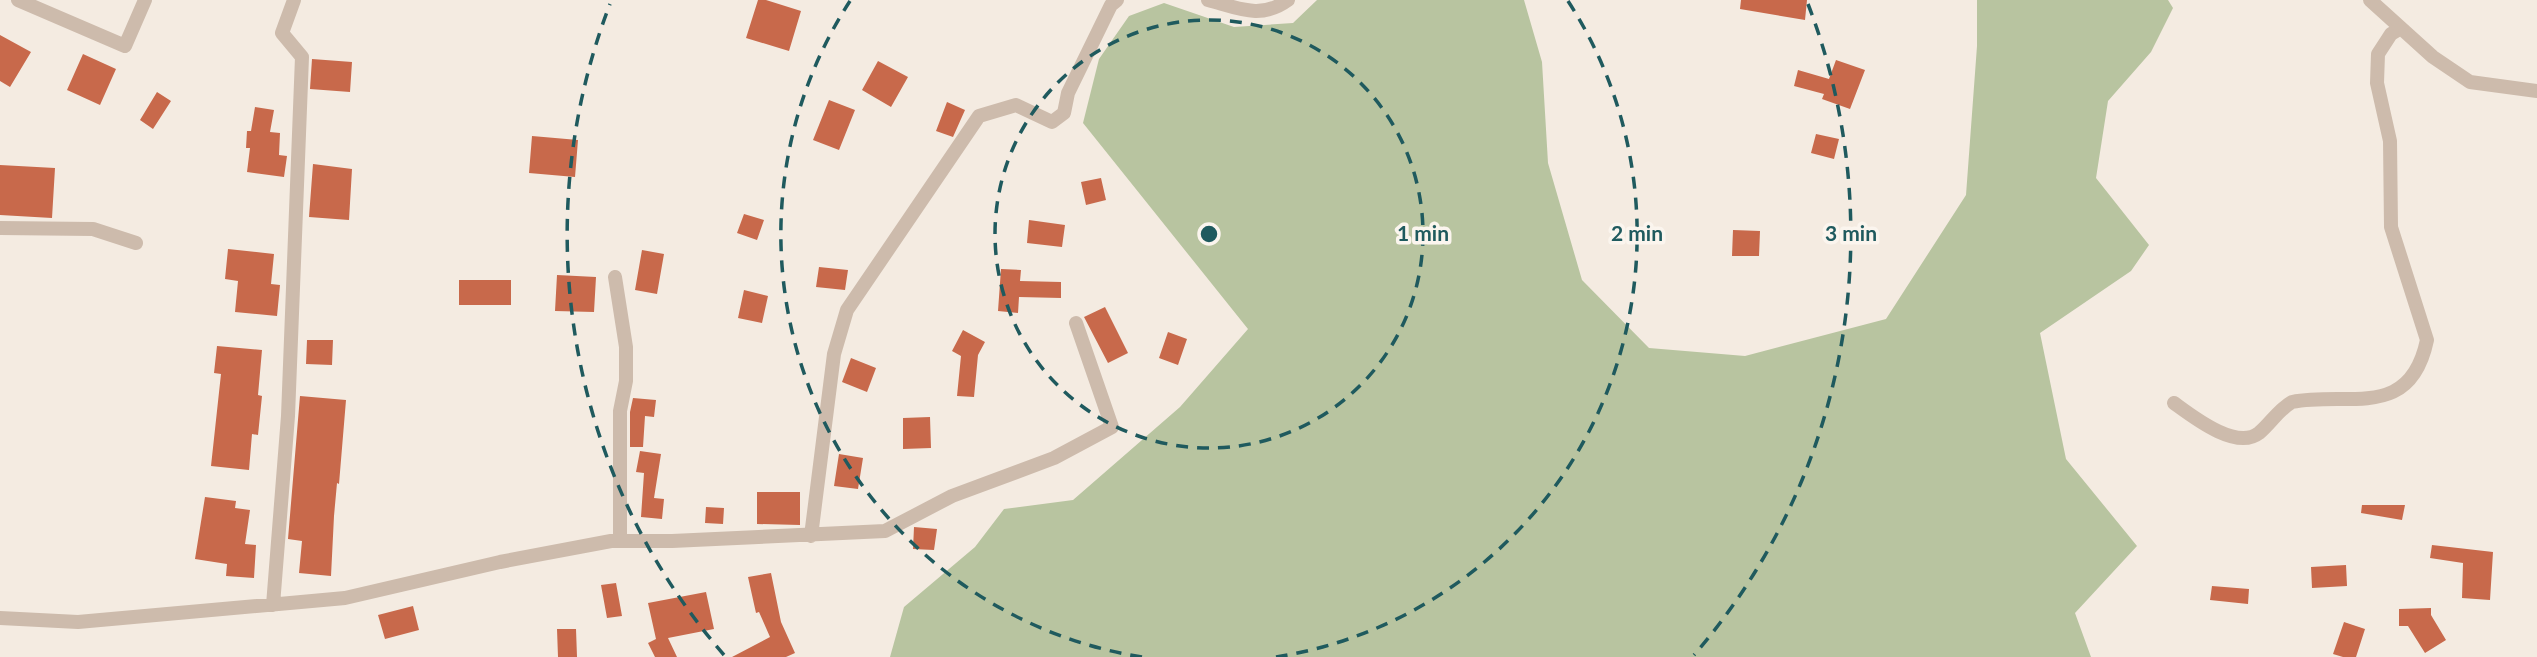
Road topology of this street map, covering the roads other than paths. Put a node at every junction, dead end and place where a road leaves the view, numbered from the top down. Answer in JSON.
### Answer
{"nodes":[{"id":1,"x":18,"y":0,"type":"edge"},
{"id":2,"x":145,"y":0,"type":"edge"},
{"id":3,"x":294,"y":0,"type":"edge"},
{"id":4,"x":1117,"y":0,"type":"edge"},
{"id":5,"x":1208,"y":0,"type":"edge"},
{"id":6,"x":1288,"y":0,"type":"edge"},
{"id":7,"x":2370,"y":0,"type":"edge"},
{"id":8,"x":2401,"y":28,"type":"junction"},
{"id":9,"x":2537,"y":91,"type":"edge"},
{"id":10,"x":0,"y":228,"type":"edge"},
{"id":11,"x":136,"y":243,"type":"dead end"},
{"id":12,"x":615,"y":277,"type":"dead end"},
{"id":13,"x":1076,"y":323,"type":"dead end"},
{"id":14,"x":2174,"y":402,"type":"dead end"},
{"id":15,"x":811,"y":536,"type":"junction"},
{"id":16,"x":620,"y":541,"type":"junction"},
{"id":17,"x":273,"y":605,"type":"junction"},
{"id":18,"x":0,"y":618,"type":"edge"}],
"edges":[{"from":1,"to":2,"type":"street"},
{"from":3,"to":17,"type":"street"},
{"from":4,"to":15,"type":"street"},
{"from":5,"to":6,"type":"street"},
{"from":7,"to":8,"type":"street"},
{"from":8,"to":9,"type":"street"},
{"from":8,"to":14,"type":"street"},
{"from":10,"to":11,"type":"street"},
{"from":12,"to":16,"type":"street"},
{"from":13,"to":15,"type":"street"},
{"from":15,"to":16,"type":"street"},
{"from":16,"to":17,"type":"street"},
{"from":17,"to":18,"type":"street"}]}
